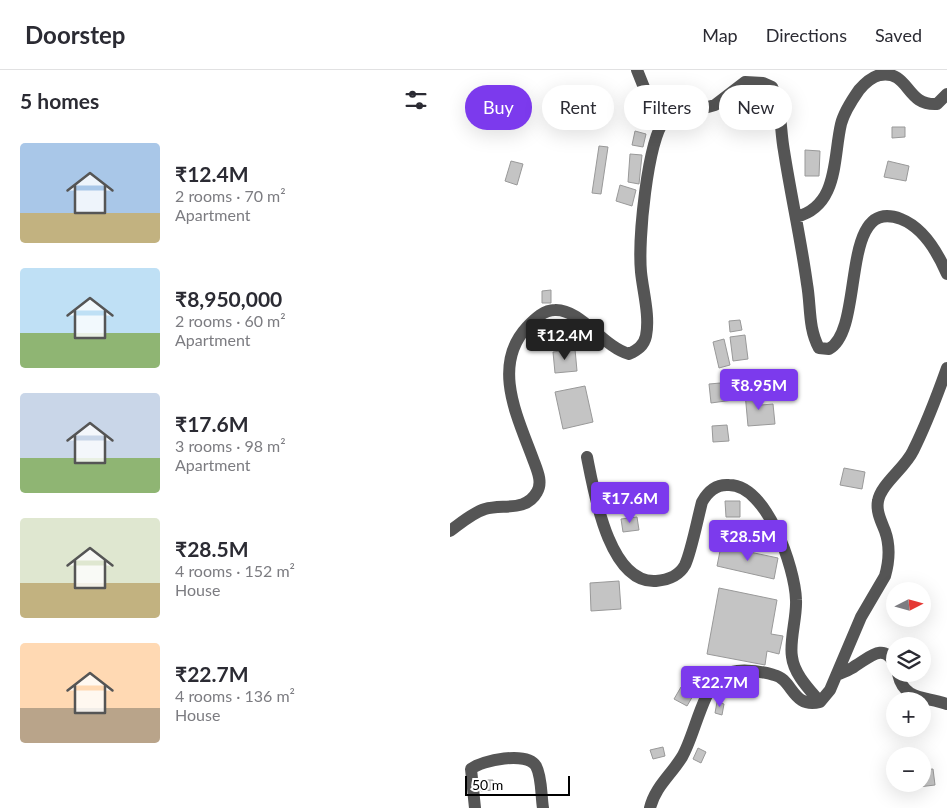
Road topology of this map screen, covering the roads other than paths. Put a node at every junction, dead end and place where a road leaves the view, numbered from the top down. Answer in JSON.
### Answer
{"nodes":[{"id":1,"x":637,"y":70,"type":"edge"},
{"id":2,"x":643,"y":85,"type":"edge"},
{"id":3,"x":947,"y":94,"type":"edge"},
{"id":4,"x":709,"y":107,"type":"edge"},
{"id":5,"x":658,"y":130,"type":"edge"},
{"id":6,"x":796,"y":217,"type":"junction"},
{"id":7,"x":947,"y":274,"type":"edge"},
{"id":8,"x":947,"y":368,"type":"edge"},
{"id":9,"x":587,"y":457,"type":"dead end"},
{"id":10,"x":450,"y":531,"type":"edge"},
{"id":11,"x":886,"y":655,"type":"edge"},
{"id":12,"x":837,"y":675,"type":"junction"},
{"id":13,"x":900,"y":682,"type":"edge"},
{"id":14,"x":820,"y":702,"type":"junction"},
{"id":15,"x":947,"y":704,"type":"edge"},
{"id":16,"x":475,"y":808,"type":"edge"},
{"id":17,"x":543,"y":808,"type":"edge"},
{"id":18,"x":650,"y":808,"type":"edge"}],
"edges":[{"from":1,"to":2,"type":"street"},
{"from":3,"to":6,"type":"street"},
{"from":4,"to":6,"type":"street"},
{"from":5,"to":10,"type":"street"},
{"from":6,"to":7,"type":"street"},
{"from":8,"to":12,"type":"street"},
{"from":9,"to":14,"type":"street"},
{"from":11,"to":12,"type":"street"},
{"from":12,"to":14,"type":"street"},
{"from":13,"to":15,"type":"street"},
{"from":14,"to":18,"type":"street"},
{"from":16,"to":17,"type":"street"}]}
